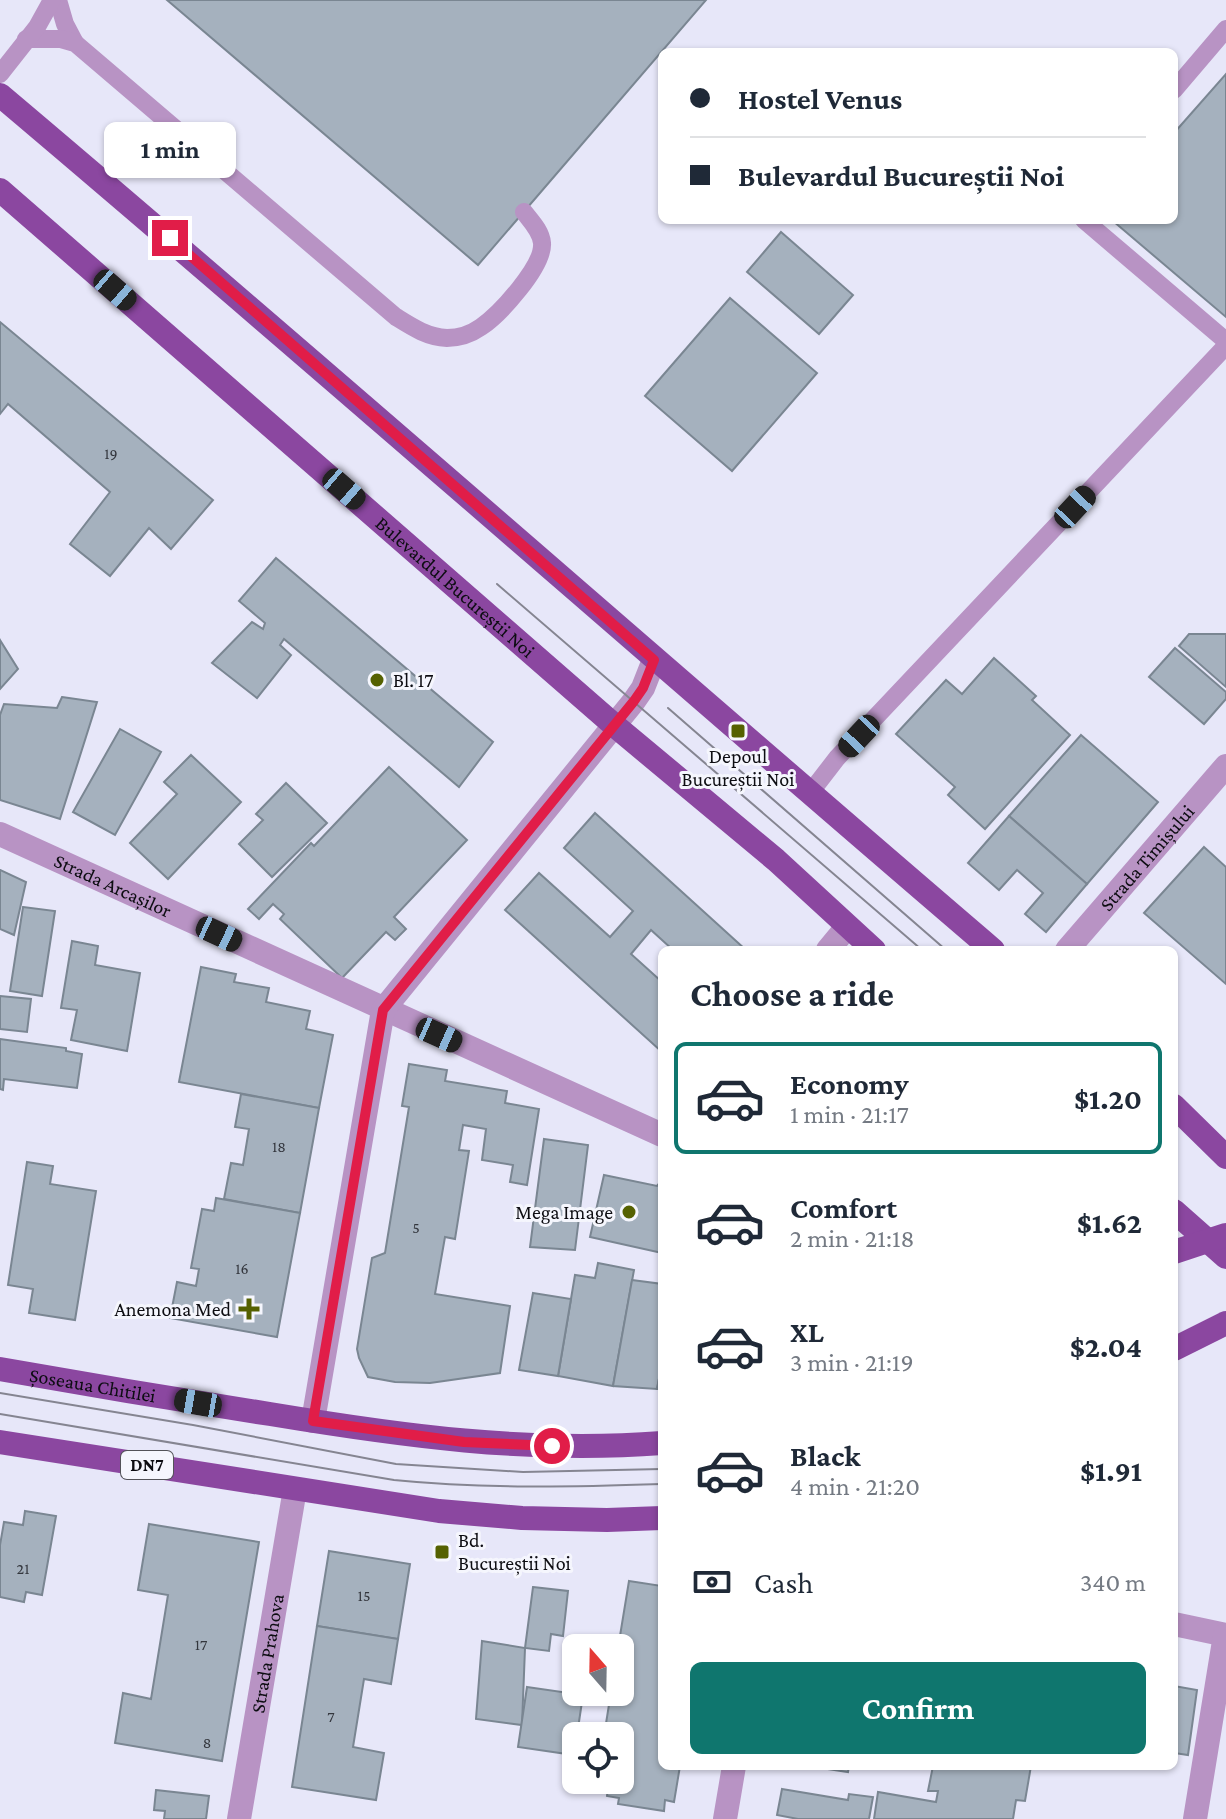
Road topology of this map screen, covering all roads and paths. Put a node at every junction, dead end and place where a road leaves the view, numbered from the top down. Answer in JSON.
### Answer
{"nodes":[{"id":1,"x":55,"y":0,"type":"edge"},
{"id":2,"x":1226,"y":29,"type":"edge"},
{"id":3,"x":26,"y":39,"type":"junction"},
{"id":4,"x":75,"y":43,"type":"junction"},
{"id":5,"x":0,"y":74,"type":"edge"},
{"id":6,"x":1178,"y":85,"type":"edge"},
{"id":7,"x":0,"y":95,"type":"edge"},
{"id":8,"x":0,"y":190,"type":"edge"},
{"id":9,"x":524,"y":212,"type":"dead end"},
{"id":10,"x":1089,"y":224,"type":"edge"},
{"id":11,"x":1226,"y":344,"type":"edge"},
{"id":12,"x":654,"y":660,"type":"junction"},
{"id":13,"x":614,"y":725,"type":"junction"},
{"id":14,"x":1226,"y":766,"type":"edge"},
{"id":15,"x":810,"y":793,"type":"junction"},
{"id":16,"x":0,"y":834,"type":"edge"},
{"id":17,"x":847,"y":927,"type":"junction"},
{"id":18,"x":831,"y":946,"type":"edge"},
{"id":19,"x":869,"y":946,"type":"edge"},
{"id":20,"x":988,"y":946,"type":"edge"},
{"id":21,"x":1070,"y":946,"type":"edge"},
{"id":22,"x":383,"y":1010,"type":"junction"},
{"id":23,"x":1178,"y":1110,"type":"edge"},
{"id":24,"x":658,"y":1133,"type":"edge"},
{"id":25,"x":1226,"y":1157,"type":"edge"},
{"id":26,"x":1178,"y":1214,"type":"edge"},
{"id":27,"x":1217,"y":1238,"type":"edge"},
{"id":28,"x":1178,"y":1251,"type":"edge"},
{"id":29,"x":1226,"y":1257,"type":"edge"},
{"id":30,"x":1226,"y":1323,"type":"edge"},
{"id":31,"x":1178,"y":1347,"type":"edge"},
{"id":32,"x":0,"y":1369,"type":"edge"},
{"id":33,"x":313,"y":1421,"type":"junction"},
{"id":34,"x":0,"y":1442,"type":"edge"},
{"id":35,"x":658,"y":1443,"type":"edge"},
{"id":36,"x":295,"y":1489,"type":"junction"},
{"id":37,"x":658,"y":1518,"type":"edge"},
{"id":38,"x":1178,"y":1625,"type":"edge"},
{"id":39,"x":1225,"y":1635,"type":"edge"},
{"id":40,"x":733,"y":1770,"type":"edge"},
{"id":41,"x":239,"y":1819,"type":"edge"},
{"id":42,"x":725,"y":1819,"type":"edge"},
{"id":43,"x":1195,"y":1819,"type":"edge"}],
"edges":[{"from":1,"to":3,"type":"lane"},
{"from":1,"to":4,"type":"lane"},
{"from":2,"to":6,"type":"lane"},
{"from":3,"to":4,"type":"lane"},
{"from":3,"to":5,"type":"lane"},
{"from":4,"to":9,"type":"lane"},
{"from":7,"to":12,"type":"main road"},
{"from":8,"to":13,"type":"main road","name":"Bulevardul Bucureștii Noi"},
{"from":10,"to":11,"type":"lane"},
{"from":11,"to":15,"type":"lane"},
{"from":12,"to":13,"type":"street"},
{"from":12,"to":15,"type":"main road"},
{"from":13,"to":17,"type":"main road","name":"Bulevardul Bucureștii Noi"},
{"from":13,"to":22,"type":"street"},
{"from":14,"to":21,"type":"street","name":"Strada Timișului"},
{"from":15,"to":20,"type":"main road"},
{"from":16,"to":22,"type":"street","name":"Strada Arcașilor"},
{"from":17,"to":18,"type":"street"},
{"from":17,"to":19,"type":"main road","name":"Bulevardul Bucureștii Noi"},
{"from":22,"to":24,"type":"street","name":"Strada Arcașilor"},
{"from":22,"to":33,"type":"street"},
{"from":23,"to":25,"type":"main road"},
{"from":26,"to":27,"type":"main road"},
{"from":27,"to":28,"type":"main road"},
{"from":27,"to":29,"type":"main road"},
{"from":30,"to":31,"type":"main road"},
{"from":32,"to":33,"type":"main road","name":"Șoseaua Chitilei"},
{"from":33,"to":35,"type":"main road","name":"Șoseaua Chitilei"},
{"from":34,"to":36,"type":"main road","number":"DN7"},
{"from":36,"to":37,"type":"main road","number":"DN7"},
{"from":36,"to":41,"type":"street","name":"Strada Prahova"},
{"from":38,"to":39,"type":"street"},
{"from":39,"to":43,"type":"street"},
{"from":40,"to":42,"type":"street"}]}
